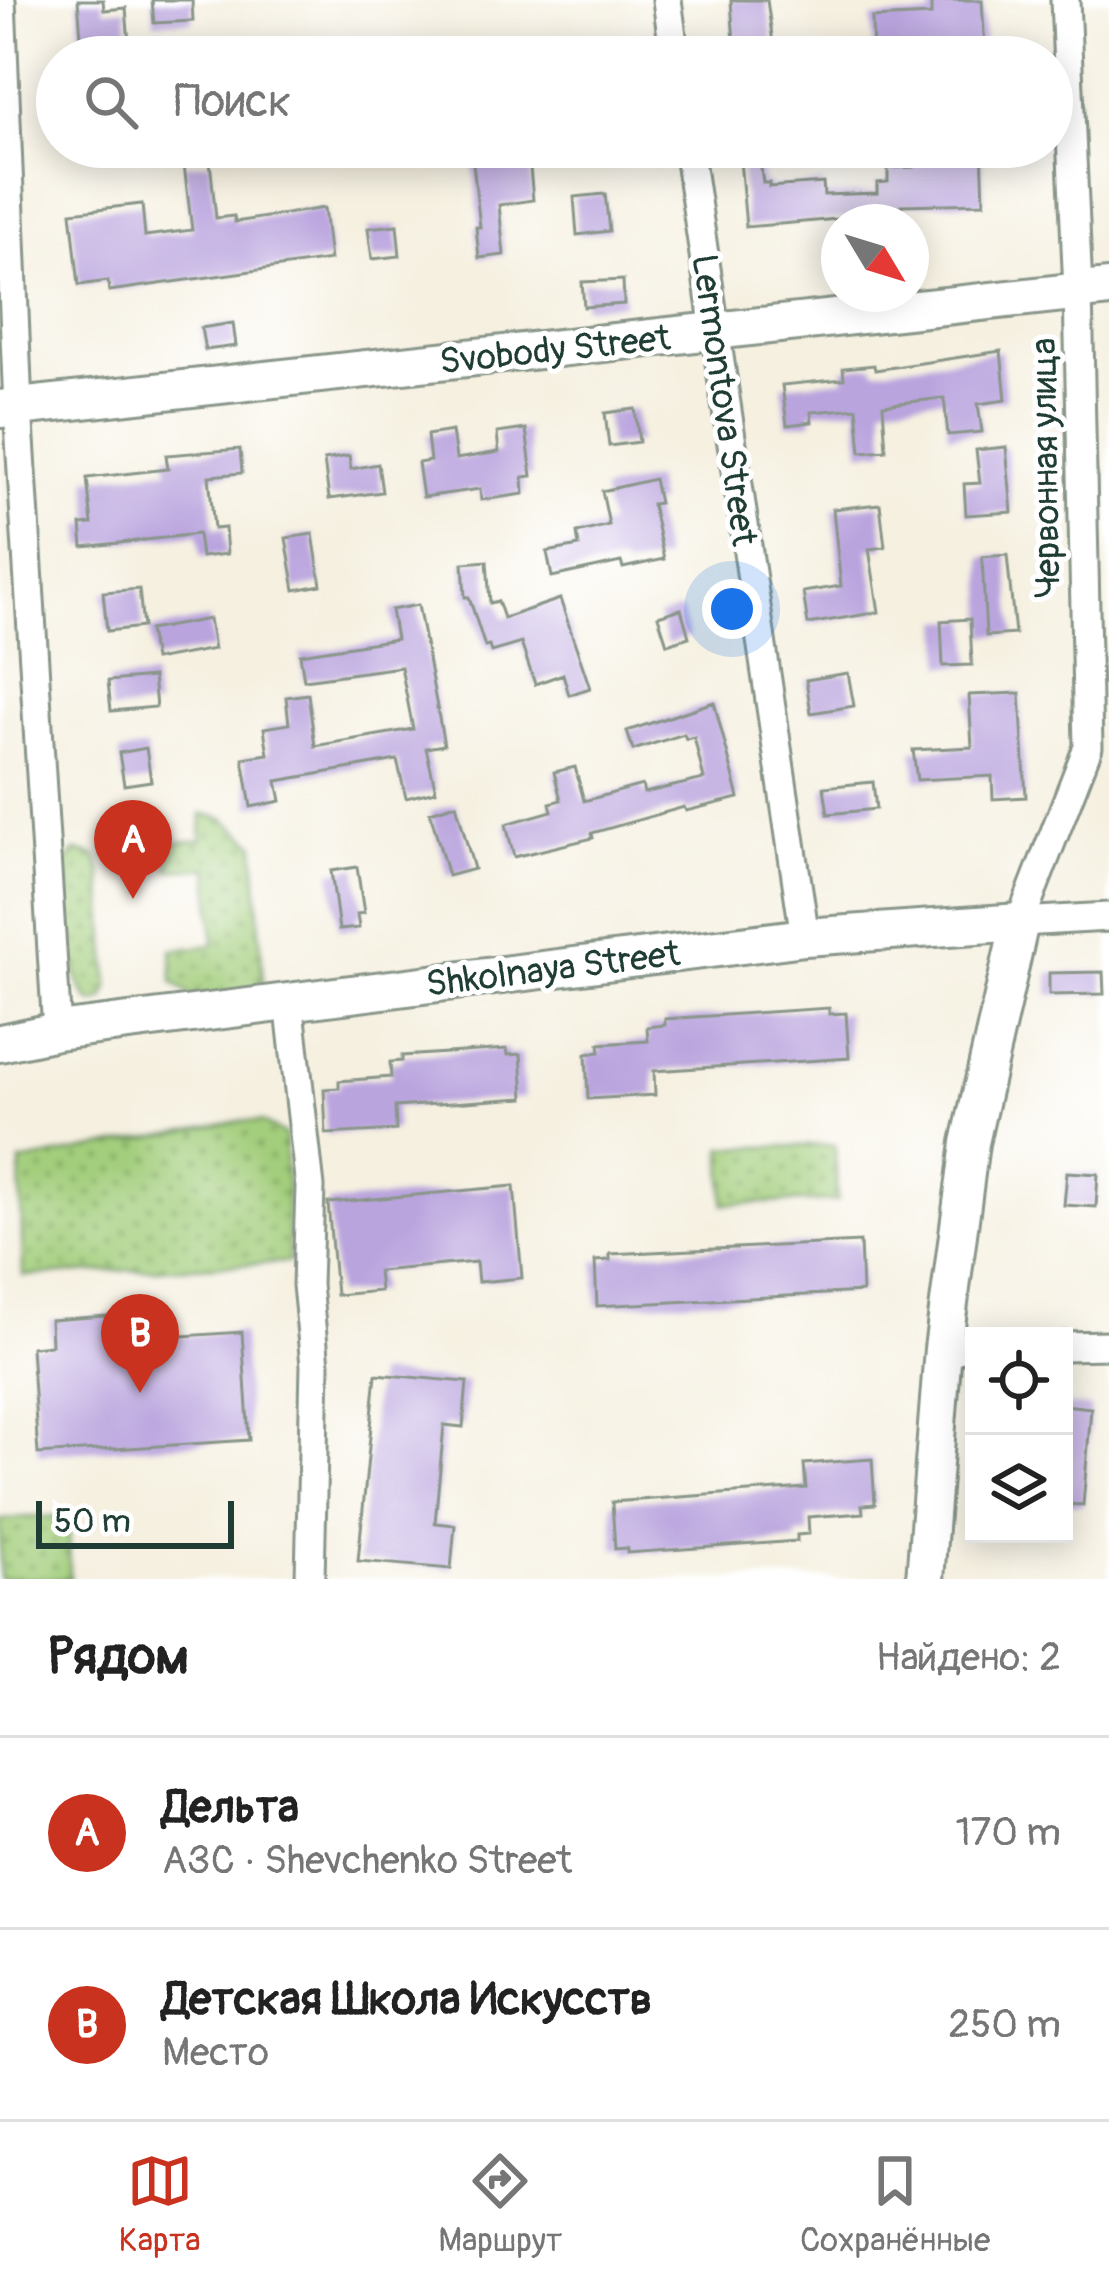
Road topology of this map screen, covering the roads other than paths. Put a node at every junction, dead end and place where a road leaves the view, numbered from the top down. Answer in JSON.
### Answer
{"nodes":[{"id":1,"x":1,"y":0,"type":"edge"},
{"id":2,"x":668,"y":0,"type":"edge"},
{"id":3,"x":1065,"y":0,"type":"edge"},
{"id":4,"x":672,"y":36,"type":"edge"},
{"id":5,"x":1069,"y":36,"type":"edge"},
{"id":6,"x":1073,"y":80,"type":"edge"},
{"id":7,"x":691,"y":168,"type":"edge"},
{"id":8,"x":1094,"y":290,"type":"edge"},
{"id":9,"x":714,"y":334,"type":"junction"},
{"id":10,"x":9,"y":408,"type":"edge"},
{"id":11,"x":1109,"y":917,"type":"edge"},
{"id":12,"x":1020,"y":922,"type":"junction"},
{"id":13,"x":805,"y":938,"type":"junction"},
{"id":14,"x":289,"y":1001,"type":"junction"},
{"id":15,"x":57,"y":1031,"type":"junction"},
{"id":16,"x":0,"y":1043,"type":"edge"},
{"id":17,"x":1109,"y":1345,"type":"edge"},
{"id":18,"x":1073,"y":1346,"type":"edge"},
{"id":19,"x":959,"y":1348,"type":"edge"},
{"id":20,"x":310,"y":1579,"type":"edge"},
{"id":21,"x":925,"y":1579,"type":"edge"}],
"edges":[{"from":1,"to":10,"type":"street"},
{"from":2,"to":4,"type":"street"},
{"from":3,"to":5,"type":"street","name":"Червонная улица"},
{"from":6,"to":8,"type":"street","name":"Червонная улица"},
{"from":7,"to":9,"type":"street","name":"Lermontova Street"},
{"from":8,"to":9,"type":"street","name":"Svobody Street"},
{"from":8,"to":12,"type":"street","name":"Червонная улица"},
{"from":9,"to":10,"type":"street","name":"Svobody Street"},
{"from":9,"to":13,"type":"street","name":"Lermontova Street"},
{"from":10,"to":15,"type":"street"},
{"from":11,"to":12,"type":"street","name":"Shkolnaya Street"},
{"from":12,"to":13,"type":"street","name":"Shkolnaya Street"},
{"from":12,"to":19,"type":"street"},
{"from":13,"to":14,"type":"street","name":"Shkolnaya Street"},
{"from":14,"to":15,"type":"street","name":"Shkolnaya Street"},
{"from":14,"to":20,"type":"street"},
{"from":15,"to":16,"type":"street","name":"Shkolnaya Street"},
{"from":17,"to":18,"type":"street"},
{"from":19,"to":21,"type":"street"}]}
